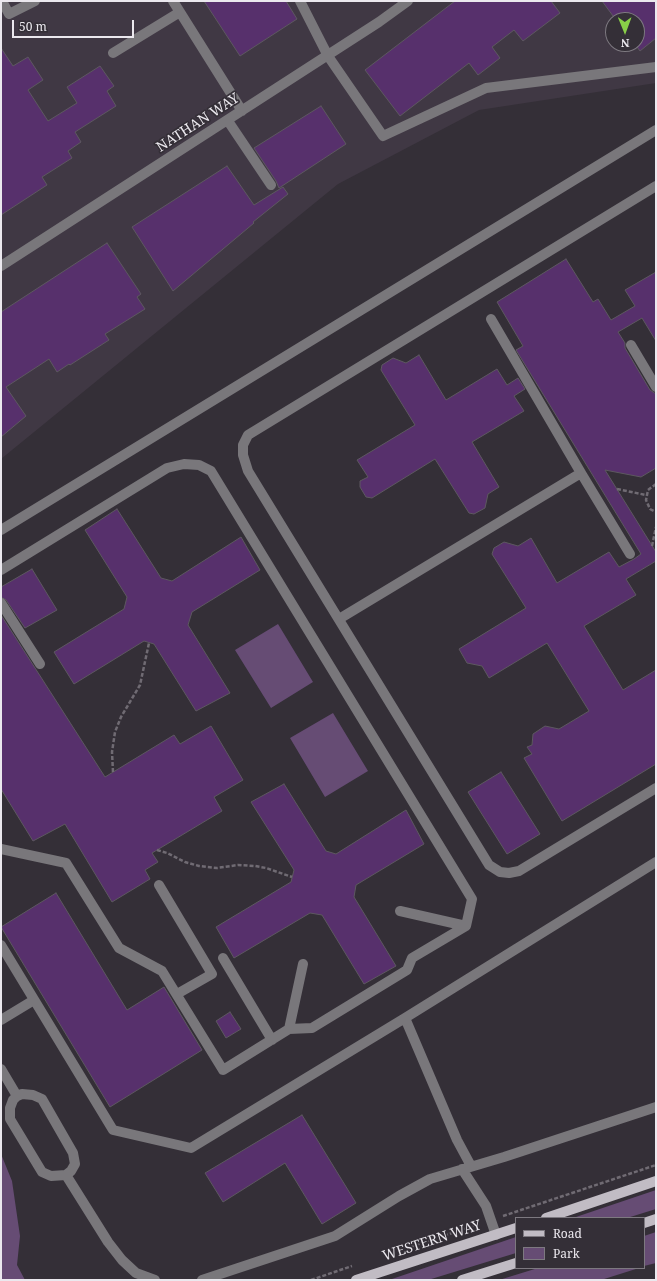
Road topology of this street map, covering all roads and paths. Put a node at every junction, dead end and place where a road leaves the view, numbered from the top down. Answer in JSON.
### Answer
{"nodes":[{"id":1,"x":2,"y":1,"type":"edge"},
{"id":2,"x":35,"y":1,"type":"edge"},
{"id":3,"x":173,"y":1,"type":"edge"},
{"id":4,"x":300,"y":1,"type":"edge"},
{"id":5,"x":408,"y":1,"type":"edge"},
{"id":6,"x":180,"y":12,"type":"junction"},
{"id":7,"x":113,"y":53,"type":"dead end"},
{"id":8,"x":328,"y":56,"type":"junction"},
{"id":9,"x":656,"y":68,"type":"edge"},
{"id":10,"x":242,"y":111,"type":"junction"},
{"id":11,"x":228,"y":121,"type":"junction"},
{"id":12,"x":656,"y":130,"type":"edge"},
{"id":13,"x":270,"y":185,"type":"dead end"},
{"id":14,"x":656,"y":186,"type":"edge"},
{"id":15,"x":1,"y":266,"type":"edge"},
{"id":16,"x":490,"y":319,"type":"dead end"},
{"id":17,"x":631,"y":345,"type":"dead end"},
{"id":18,"x":656,"y":386,"type":"edge"},
{"id":19,"x":581,"y":473,"type":"junction"},
{"id":20,"x":656,"y":484,"type":"edge"},
{"id":21,"x":617,"y":489,"type":"dead end"},
{"id":22,"x":646,"y":495,"type":"junction"},
{"id":23,"x":656,"y":512,"type":"edge"},
{"id":24,"x":656,"y":527,"type":"edge"},
{"id":25,"x":1,"y":530,"type":"edge"},
{"id":26,"x":652,"y":546,"type":"dead end"},
{"id":27,"x":630,"y":554,"type":"dead end"},
{"id":28,"x":1,"y":570,"type":"edge"},
{"id":29,"x":1,"y":603,"type":"edge"},
{"id":30,"x":339,"y":619,"type":"junction"},
{"id":31,"x":149,"y":643,"type":"dead end"},
{"id":32,"x":40,"y":664,"type":"dead end"},
{"id":33,"x":113,"y":772,"type":"dead end"},
{"id":34,"x":656,"y":788,"type":"edge"},
{"id":35,"x":1,"y":849,"type":"edge"},
{"id":36,"x":157,"y":850,"type":"dead end"},
{"id":37,"x":656,"y":862,"type":"edge"},
{"id":38,"x":292,"y":877,"type":"dead end"},
{"id":39,"x":159,"y":885,"type":"dead end"},
{"id":40,"x":400,"y":911,"type":"dead end"},
{"id":41,"x":466,"y":926,"type":"junction"},
{"id":42,"x":1,"y":945,"type":"edge"},
{"id":43,"x":223,"y":958,"type":"dead end"},
{"id":44,"x":304,"y":964,"type":"dead end"},
{"id":45,"x":177,"y":994,"type":"junction"},
{"id":46,"x":34,"y":1000,"type":"junction"},
{"id":47,"x":405,"y":1018,"type":"junction"},
{"id":48,"x":1,"y":1020,"type":"edge"},
{"id":49,"x":289,"y":1029,"type":"junction"},
{"id":50,"x":272,"y":1040,"type":"junction"},
{"id":51,"x":1,"y":1069,"type":"edge"},
{"id":52,"x":17,"y":1096,"type":"junction"},
{"id":53,"x":656,"y":1107,"type":"edge"},
{"id":54,"x":467,"y":1168,"type":"junction"},
{"id":55,"x":66,"y":1175,"type":"junction"},
{"id":56,"x":656,"y":1181,"type":"edge"},
{"id":57,"x":549,"y":1217,"type":"edge"},
{"id":58,"x":656,"y":1219,"type":"edge"},
{"id":59,"x":645,"y":1223,"type":"edge"},
{"id":60,"x":515,"y":1228,"type":"edge"},
{"id":61,"x":496,"y":1235,"type":"junction"},
{"id":62,"x":515,"y":1263,"type":"edge"},
{"id":63,"x":155,"y":1280,"type":"edge"},
{"id":64,"x":202,"y":1280,"type":"edge"},
{"id":65,"x":356,"y":1280,"type":"edge"},
{"id":66,"x":462,"y":1280,"type":"edge"}],
"edges":[{"from":1,"to":2,"type":"street"},
{"from":3,"to":6,"type":"street"},
{"from":4,"to":8,"type":"street"},
{"from":5,"to":8,"type":"street","name":"NATHAN WAY"},
{"from":6,"to":7,"type":"street"},
{"from":6,"to":10,"type":"street"},
{"from":8,"to":9,"type":"street"},
{"from":8,"to":10,"type":"street","name":"NATHAN WAY"},
{"from":10,"to":11,"type":"street","name":"NATHAN WAY"},
{"from":11,"to":13,"type":"street"},
{"from":11,"to":15,"type":"street","name":"NATHAN WAY"},
{"from":12,"to":25,"type":"street"},
{"from":14,"to":30,"type":"street"},
{"from":16,"to":19,"type":"street"},
{"from":17,"to":18,"type":"street"},
{"from":19,"to":27,"type":"street"},
{"from":19,"to":30,"type":"street"},
{"from":20,"to":22,"type":"path"},
{"from":21,"to":22,"type":"path"},
{"from":22,"to":23,"type":"path"},
{"from":24,"to":26,"type":"path"},
{"from":28,"to":41,"type":"street"},
{"from":29,"to":32,"type":"street"},
{"from":30,"to":34,"type":"street"},
{"from":31,"to":33,"type":"path"},
{"from":35,"to":45,"type":"street"},
{"from":36,"to":38,"type":"path"},
{"from":37,"to":47,"type":"street"},
{"from":39,"to":45,"type":"street"},
{"from":40,"to":41,"type":"street"},
{"from":41,"to":49,"type":"street"},
{"from":42,"to":46,"type":"street"},
{"from":43,"to":50,"type":"street"},
{"from":44,"to":49,"type":"street"},
{"from":45,"to":50,"type":"street"},
{"from":46,"to":47,"type":"street"},
{"from":46,"to":48,"type":"street"},
{"from":47,"to":54,"type":"street"},
{"from":49,"to":50,"type":"street"},
{"from":51,"to":52,"type":"street"},
{"from":52,"to":55,"type":"street"},
{"from":52,"to":55,"type":"street"},
{"from":53,"to":54,"type":"street"},
{"from":54,"to":61,"type":"street"},
{"from":54,"to":64,"type":"street"},
{"from":55,"to":63,"type":"street"},
{"from":56,"to":57,"type":"main road"},
{"from":58,"to":59,"type":"main road"},
{"from":60,"to":61,"type":"main road","name":"WESTERN WAY"},
{"from":61,"to":65,"type":"main road","name":"WESTERN WAY"},
{"from":62,"to":66,"type":"main road"}]}
